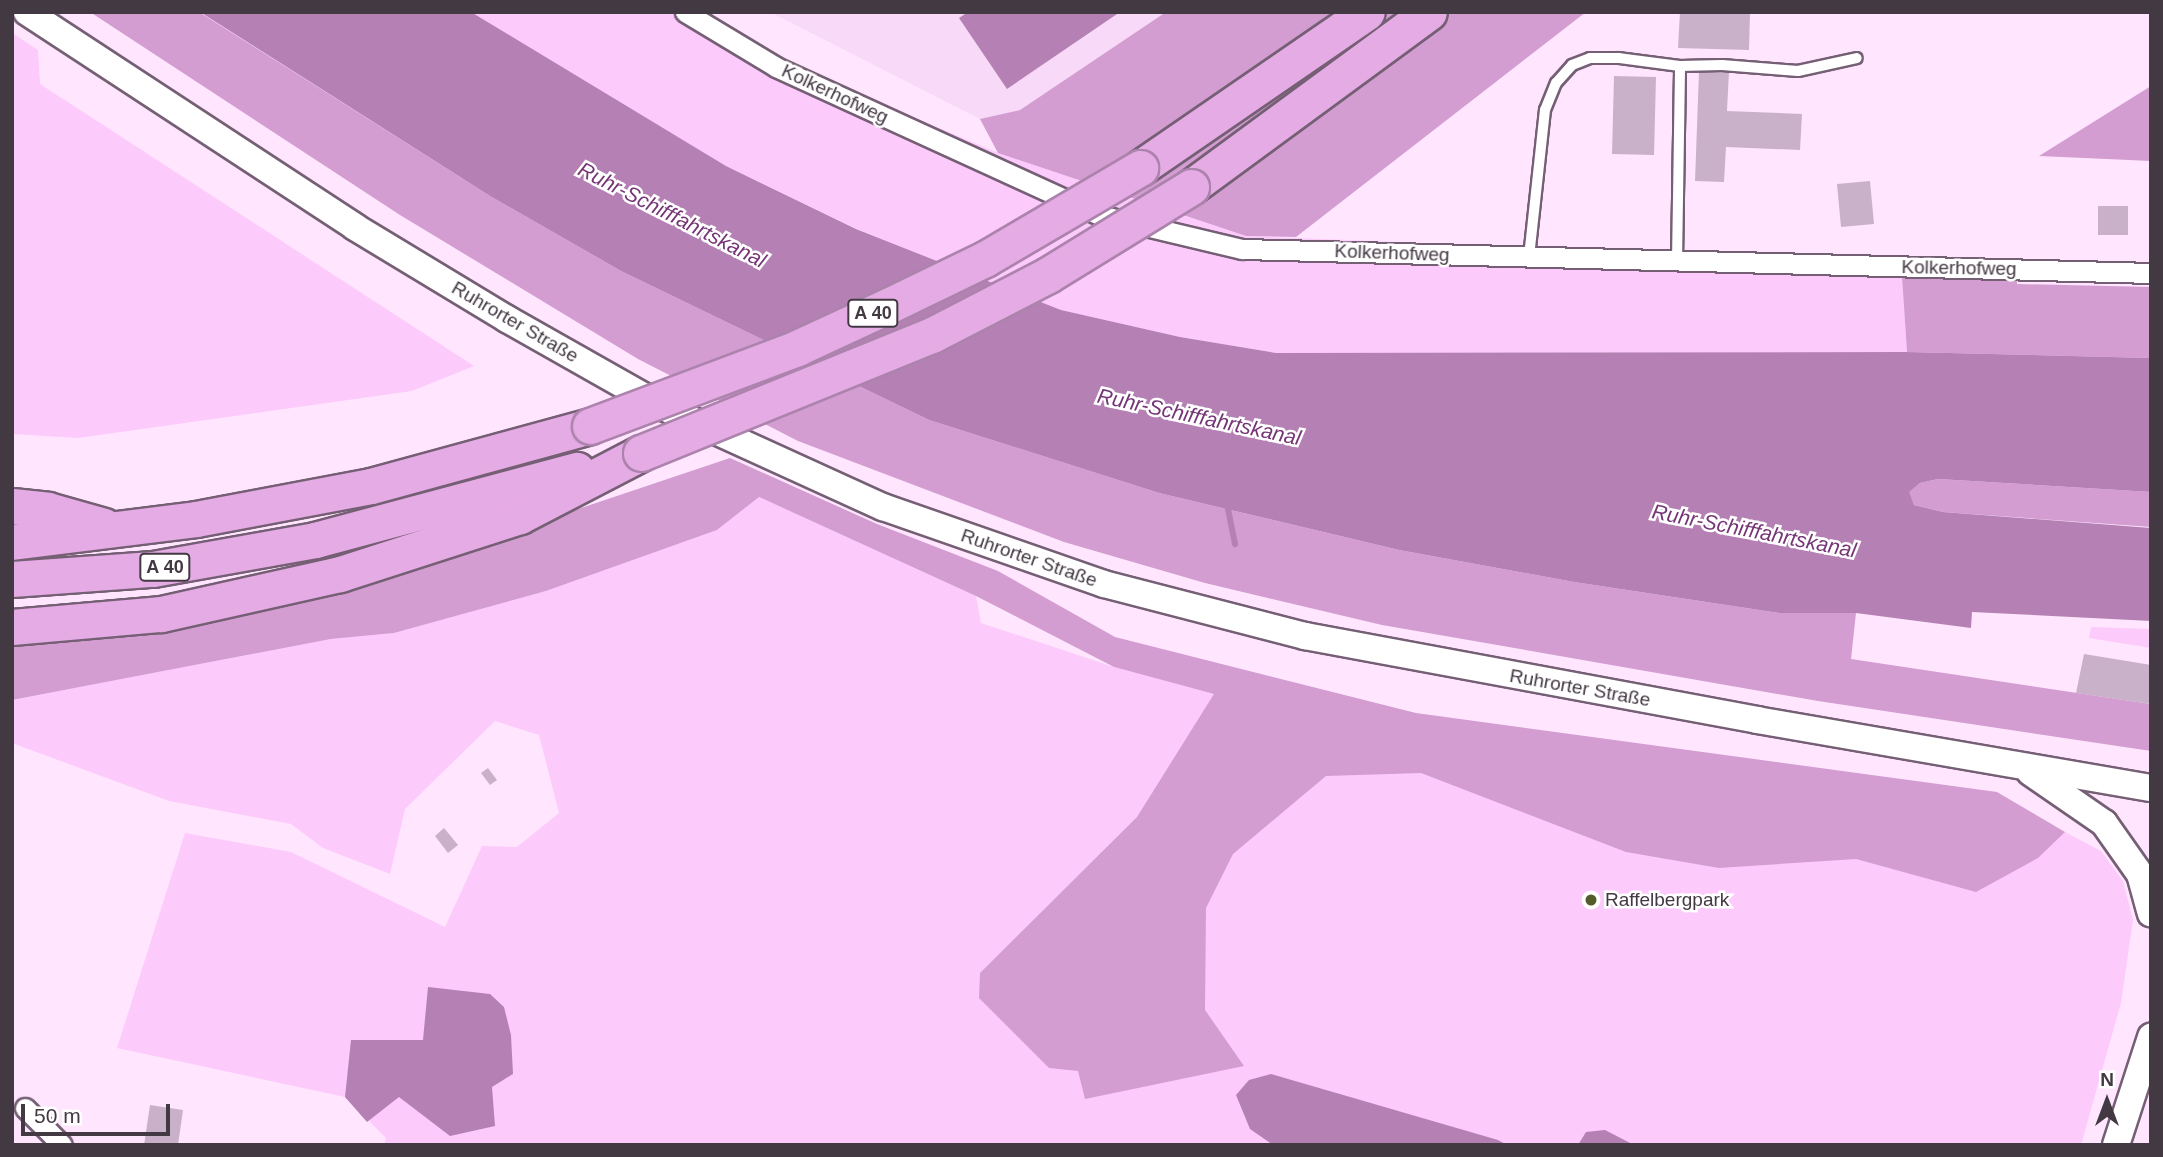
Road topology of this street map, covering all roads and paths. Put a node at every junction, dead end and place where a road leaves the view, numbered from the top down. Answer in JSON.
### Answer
{"nodes":[{"id":1,"x":27,"y":12,"type":"edge"},
{"id":2,"x":685,"y":12,"type":"edge"},
{"id":3,"x":1367,"y":12,"type":"edge"},
{"id":4,"x":1429,"y":12,"type":"edge"},
{"id":5,"x":1857,"y":58,"type":"dead end"},
{"id":6,"x":1680,"y":66,"type":"junction"},
{"id":7,"x":1529,"y":257,"type":"junction"},
{"id":8,"x":1677,"y":261,"type":"junction"},
{"id":9,"x":2151,"y":273,"type":"edge"},
{"id":10,"x":641,"y":453,"type":"junction"},
{"id":11,"x":12,"y":506,"type":"edge"},
{"id":12,"x":118,"y":530,"type":"junction"},
{"id":13,"x":15,"y":541,"type":"edge"},
{"id":14,"x":12,"y":579,"type":"edge"},
{"id":15,"x":12,"y":627,"type":"edge"},
{"id":16,"x":2017,"y":764,"type":"junction"},
{"id":17,"x":2151,"y":788,"type":"edge"},
{"id":18,"x":2151,"y":914,"type":"edge"},
{"id":19,"x":2151,"y":1037,"type":"edge"},
{"id":20,"x":25,"y":1108,"type":"dead end"},
{"id":21,"x":62,"y":1145,"type":"edge"},
{"id":22,"x":2116,"y":1145,"type":"edge"}],
"edges":[{"from":1,"to":16,"type":"main road","name":"Ruhrorter Straße"},
{"from":2,"to":7,"type":"street","name":"Kolkerhofweg"},
{"from":3,"to":12,"type":"highway","number":"A 40","bridge":true},
{"from":4,"to":10,"type":"highway","number":"A 40","bridge":true},
{"from":5,"to":6,"type":"lane"},
{"from":6,"to":7,"type":"lane"},
{"from":6,"to":8,"type":"lane"},
{"from":7,"to":8,"type":"street","name":"Kolkerhofweg"},
{"from":8,"to":9,"type":"street","name":"Kolkerhofweg"},
{"from":10,"to":14,"type":"highway","number":"A 40"},
{"from":10,"to":15,"type":"highway"},
{"from":11,"to":12,"type":"highway"},
{"from":12,"to":13,"type":"highway","number":"A 40"},
{"from":16,"to":17,"type":"main road","name":"Ruhrorter Straße"},
{"from":16,"to":18,"type":"main road"},
{"from":19,"to":22,"type":"main road"},
{"from":20,"to":21,"type":"street"}]}
